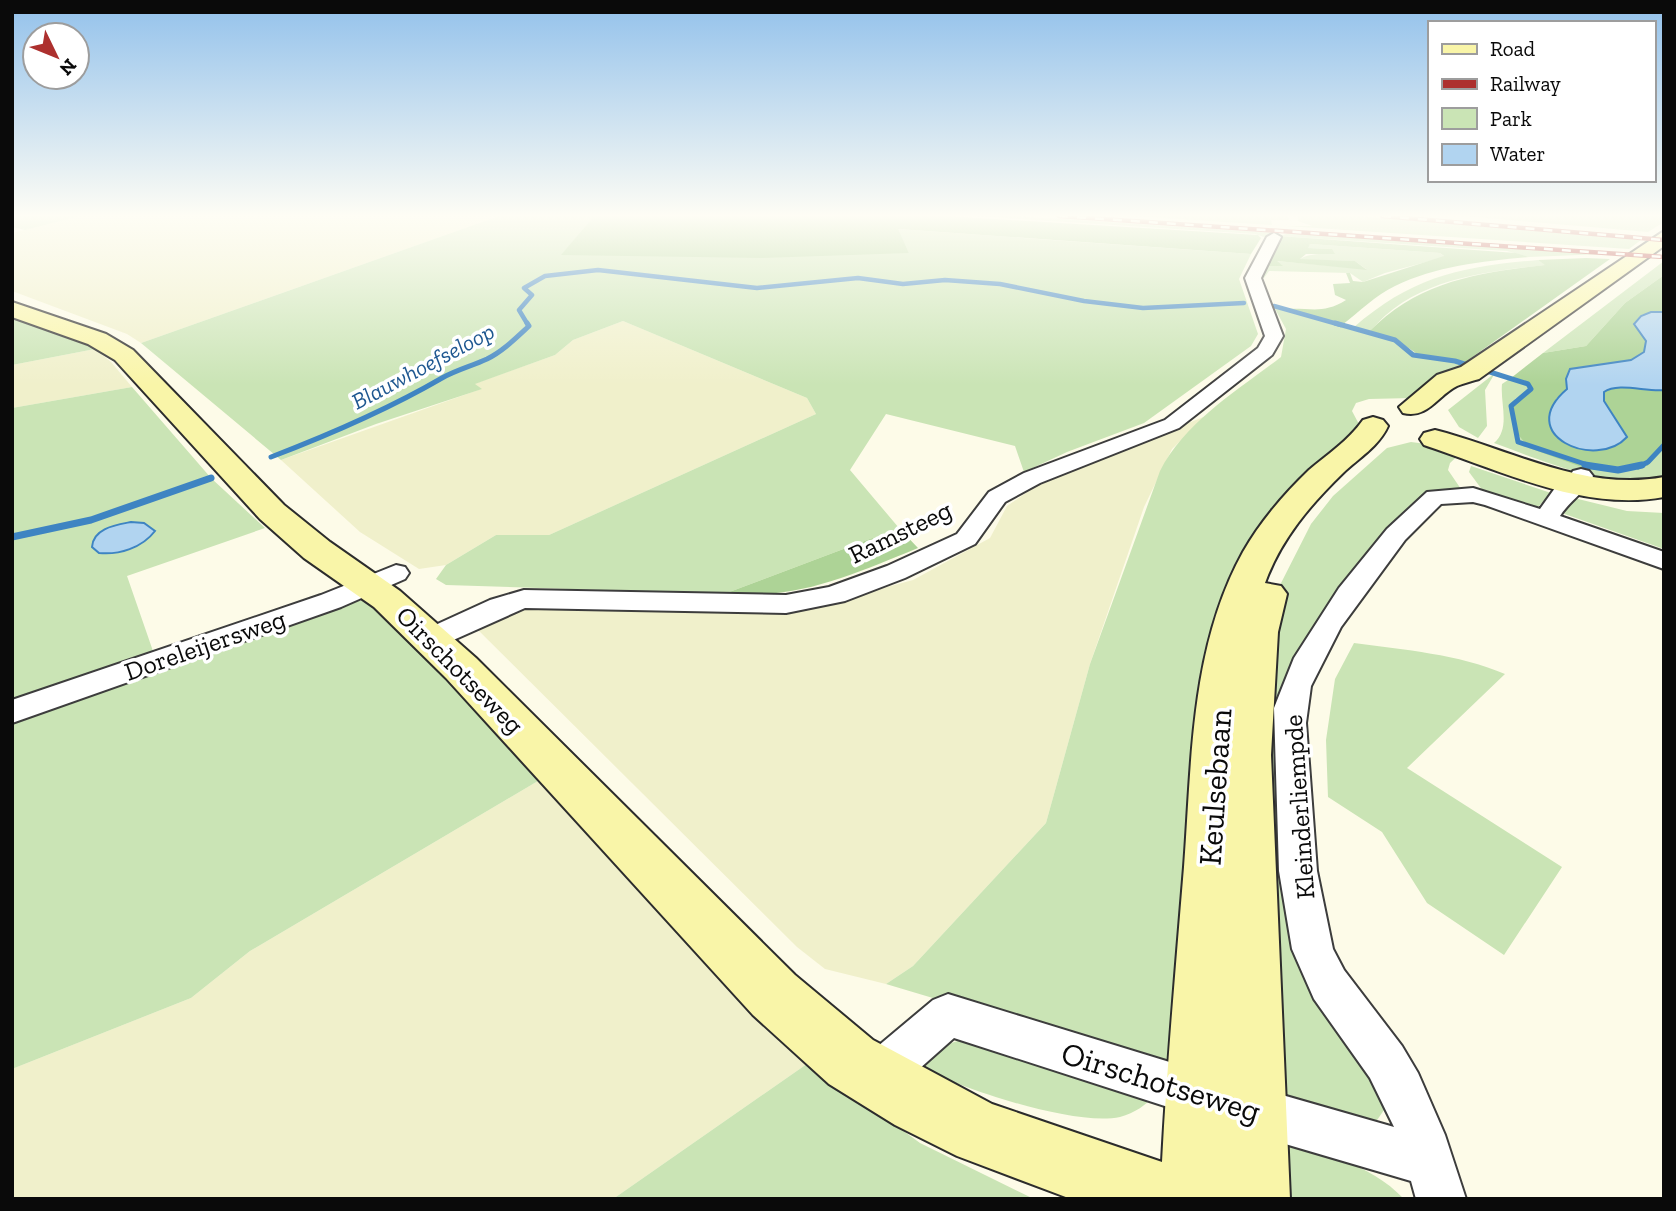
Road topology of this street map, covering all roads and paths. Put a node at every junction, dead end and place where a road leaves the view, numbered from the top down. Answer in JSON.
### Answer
{"nodes":[{"id":1,"x":1254,"y":273,"type":"edge"},
{"id":2,"x":1614,"y":273,"type":"edge"},
{"id":3,"x":12,"y":309,"type":"edge"},
{"id":4,"x":1416,"y":427,"type":"junction"},
{"id":5,"x":1579,"y":480,"type":"junction"},
{"id":6,"x":1664,"y":486,"type":"edge"},
{"id":7,"x":1546,"y":518,"type":"junction"},
{"id":8,"x":1664,"y":561,"type":"edge"},
{"id":9,"x":383,"y":579,"type":"junction"},
{"id":10,"x":430,"y":639,"type":"junction"},
{"id":11,"x":12,"y":712,"type":"edge"},
{"id":12,"x":875,"y":1078,"type":"junction"},
{"id":13,"x":1197,"y":1094,"type":"junction"},
{"id":14,"x":1254,"y":1111,"type":"junction"},
{"id":15,"x":1435,"y":1180,"type":"edge"},
{"id":16,"x":1168,"y":1199,"type":"edge"},
{"id":17,"x":1195,"y":1199,"type":"edge"},
{"id":18,"x":1255,"y":1199,"type":"edge"}],
"edges":[{"from":1,"to":10,"type":"street","name":"Ramsteeg"},
{"from":2,"to":4,"type":"main road","name":"Keulsebaan"},
{"from":3,"to":9,"type":"main road","name":"Oirschotseweg"},
{"from":4,"to":5,"type":"main road"},
{"from":4,"to":13,"type":"main road","name":"Keulsebaan"},
{"from":4,"to":14,"type":"main road","name":"Keulsebaan"},
{"from":5,"to":6,"type":"main road"},
{"from":5,"to":7,"type":"street"},
{"from":7,"to":8,"type":"street","name":"Kleinderliempde"},
{"from":7,"to":15,"type":"street","name":"Kleinderliempde"},
{"from":9,"to":10,"type":"main road","name":"Oirschotseweg"},
{"from":9,"to":11,"type":"street","name":"Doreleijersweg"},
{"from":10,"to":12,"type":"main road","name":"Oirschotseweg"},
{"from":12,"to":13,"type":"street","name":"Oirschotseweg"},
{"from":12,"to":16,"type":"main road","name":"Oirschotseweg"},
{"from":13,"to":14,"type":"street","name":"Oirschotseweg"},
{"from":13,"to":17,"type":"main road","name":"Keulsebaan"},
{"from":14,"to":15,"type":"street","name":"Oirschotseweg"},
{"from":14,"to":18,"type":"main road","name":"Keulsebaan"}]}
